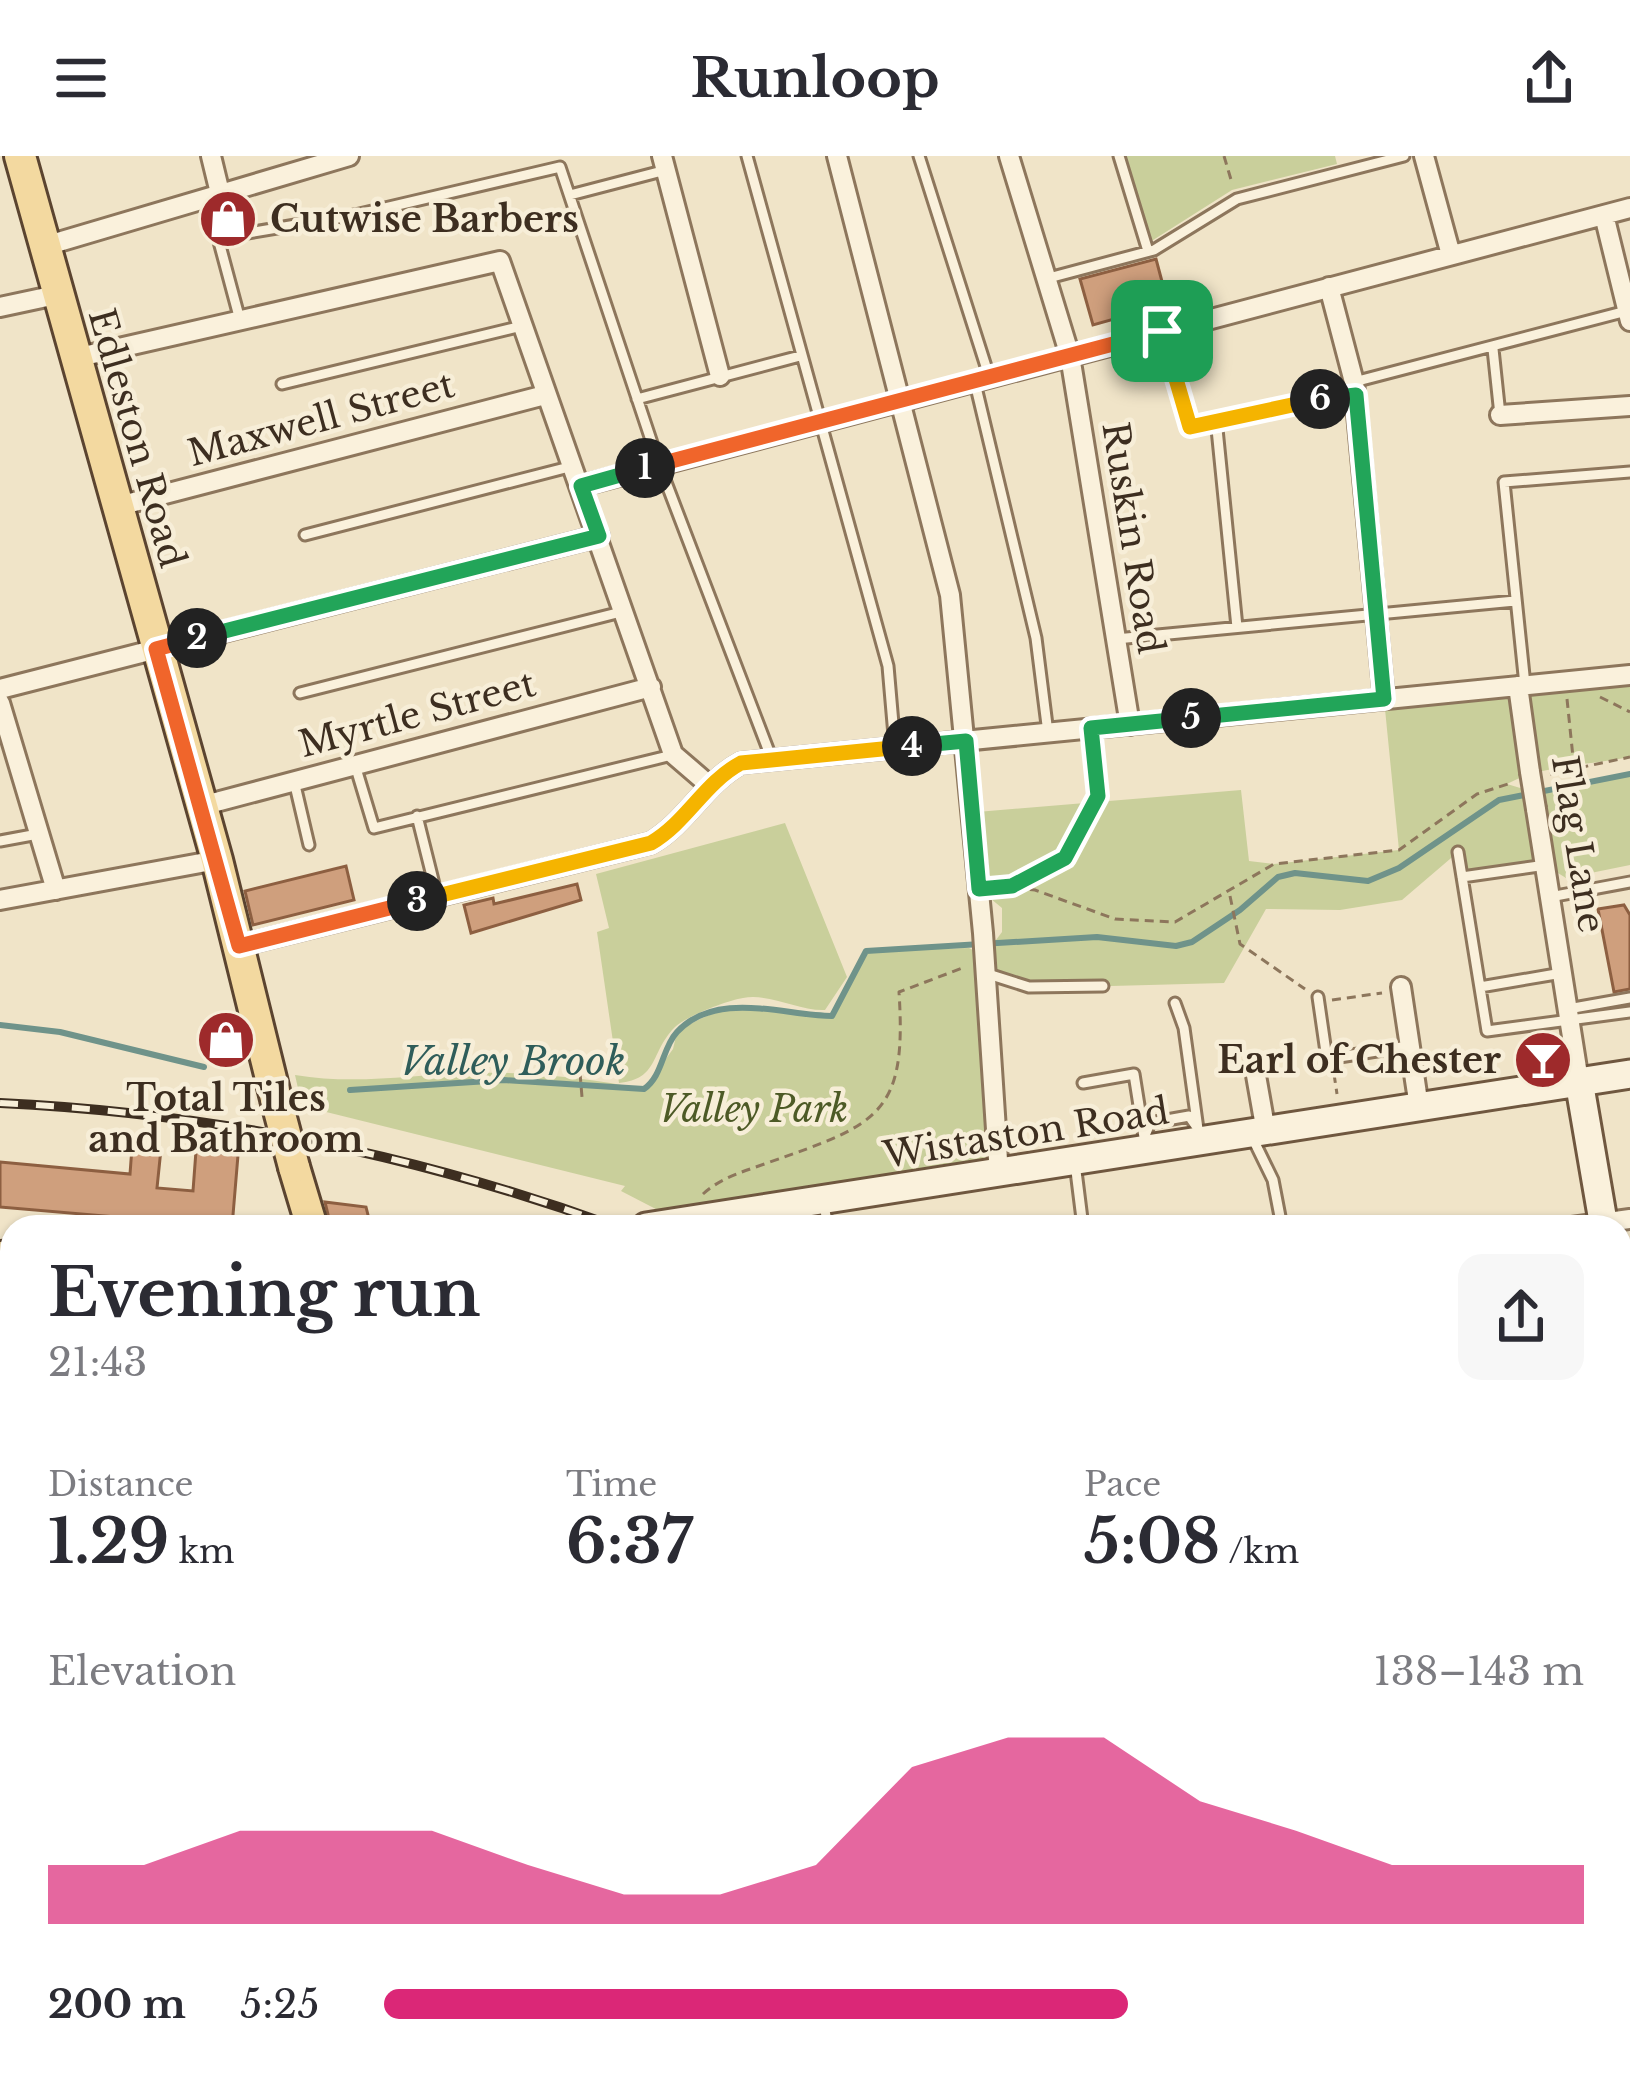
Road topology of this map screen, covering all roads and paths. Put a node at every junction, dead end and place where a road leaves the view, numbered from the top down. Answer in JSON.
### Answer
{"nodes":[{"id":1,"x":20,"y":156,"type":"edge"},
{"id":2,"x":211,"y":156,"type":"edge"},
{"id":3,"x":349,"y":156,"type":"edge"},
{"id":4,"x":747,"y":156,"type":"edge"},
{"id":5,"x":837,"y":156,"type":"edge"},
{"id":6,"x":919,"y":156,"type":"edge"},
{"id":7,"x":1010,"y":156,"type":"edge"},
{"id":8,"x":1119,"y":156,"type":"edge"},
{"id":9,"x":1224,"y":156,"type":"edge"},
{"id":10,"x":1404,"y":156,"type":"edge"},
{"id":11,"x":1424,"y":156,"type":"edge"},
{"id":12,"x":664,"y":163,"type":"edge"},
{"id":13,"x":220,"y":193,"type":"junction"},
{"id":14,"x":571,"y":195,"type":"junction"},
{"id":15,"x":1237,"y":200,"type":"junction"},
{"id":16,"x":1630,"y":208,"type":"edge"},
{"id":17,"x":1604,"y":214,"type":"junction"},
{"id":18,"x":45,"y":246,"type":"junction"},
{"id":19,"x":1148,"y":251,"type":"junction"},
{"id":20,"x":1451,"y":255,"type":"junction"},
{"id":21,"x":1045,"y":279,"type":"junction"},
{"id":22,"x":1329,"y":287,"type":"junction"},
{"id":23,"x":56,"y":295,"type":"junction"},
{"id":24,"x":0,"y":308,"type":"edge"},
{"id":25,"x":1629,"y":310,"type":"edge"},
{"id":26,"x":240,"y":320,"type":"junction"},
{"id":27,"x":1630,"y":321,"type":"edge"},
{"id":28,"x":522,"y":326,"type":"junction"},
{"id":29,"x":1162,"y":331,"type":"junction"},
{"id":30,"x":1493,"y":349,"type":"junction"},
{"id":31,"x":800,"y":356,"type":"junction"},
{"id":32,"x":1070,"y":356,"type":"junction"},
{"id":33,"x":75,"y":358,"type":"junction"},
{"id":34,"x":720,"y":376,"type":"junction"},
{"id":35,"x":982,"y":381,"type":"junction"},
{"id":36,"x":282,"y":384,"type":"dead end"},
{"id":37,"x":1355,"y":389,"type":"junction"},
{"id":38,"x":545,"y":394,"type":"junction"},
{"id":39,"x":638,"y":399,"type":"junction"},
{"id":40,"x":902,"y":402,"type":"junction"},
{"id":41,"x":1630,"y":406,"type":"edge"},
{"id":42,"x":1500,"y":415,"type":"joint"},
{"id":43,"x":1216,"y":419,"type":"junction"},
{"id":44,"x":822,"y":422,"type":"junction"},
{"id":45,"x":659,"y":464,"type":"junction"},
{"id":46,"x":574,"y":466,"type":"junction"},
{"id":47,"x":1630,"y":472,"type":"edge"},
{"id":48,"x":581,"y":486,"type":"junction"},
{"id":49,"x":115,"y":507,"type":"junction"},
{"id":50,"x":305,"y":535,"type":"dead end"},
{"id":51,"x":599,"y":536,"type":"junction"},
{"id":52,"x":1515,"y":602,"type":"junction"},
{"id":53,"x":624,"y":611,"type":"junction"},
{"id":54,"x":1376,"y":614,"type":"junction"},
{"id":55,"x":1237,"y":627,"type":"junction"},
{"id":56,"x":1116,"y":639,"type":"junction"},
{"id":57,"x":156,"y":649,"type":"junction"},
{"id":58,"x":1630,"y":675,"type":"edge"},
{"id":59,"x":1565,"y":681,"type":"junction"},
{"id":60,"x":1521,"y":686,"type":"junction"},
{"id":61,"x":651,"y":688,"type":"junction"},
{"id":62,"x":0,"y":689,"type":"edge"},
{"id":63,"x":300,"y":693,"type":"dead end"},
{"id":64,"x":1384,"y":699,"type":"junction"},
{"id":65,"x":0,"y":703,"type":"edge"},
{"id":66,"x":1130,"y":724,"type":"junction"},
{"id":67,"x":1091,"y":728,"type":"junction"},
{"id":68,"x":1048,"y":733,"type":"junction"},
{"id":69,"x":966,"y":741,"type":"junction"},
{"id":70,"x":896,"y":747,"type":"junction"},
{"id":71,"x":6,"y":753,"type":"edge"},
{"id":72,"x":673,"y":754,"type":"junction"},
{"id":73,"x":771,"y":757,"type":"junction"},
{"id":74,"x":1630,"y":757,"type":"edge"},
{"id":75,"x":356,"y":765,"type":"junction"},
{"id":76,"x":1574,"y":769,"type":"junction"},
{"id":77,"x":1531,"y":776,"type":"junction"},
{"id":78,"x":294,"y":781,"type":"junction"},
{"id":79,"x":709,"y":785,"type":"junction"},
{"id":80,"x":1098,"y":796,"type":"joint"},
{"id":81,"x":201,"y":806,"type":"junction"},
{"id":82,"x":417,"y":817,"type":"junction"},
{"id":83,"x":38,"y":834,"type":"junction"},
{"id":84,"x":0,"y":842,"type":"edge"},
{"id":85,"x":309,"y":845,"type":"dead end"},
{"id":86,"x":1458,"y":852,"type":"dead end"},
{"id":87,"x":217,"y":860,"type":"junction"},
{"id":88,"x":1546,"y":865,"type":"junction"},
{"id":89,"x":1462,"y":877,"type":"junction"},
{"id":90,"x":1630,"y":882,"type":"edge"},
{"id":91,"x":1012,"y":886,"type":"junction"},
{"id":92,"x":979,"y":889,"type":"junction"},
{"id":93,"x":56,"y":890,"type":"junction"},
{"id":94,"x":1230,"y":894,"type":"junction"},
{"id":95,"x":437,"y":896,"type":"junction"},
{"id":96,"x":1550,"y":897,"type":"junction"},
{"id":97,"x":0,"y":901,"type":"edge"},
{"id":98,"x":239,"y":946,"type":"junction"},
{"id":99,"x":985,"y":965,"type":"junction"},
{"id":100,"x":1562,"y":973,"type":"junction"},
{"id":101,"x":1102,"y":986,"type":"dead end"},
{"id":102,"x":1480,"y":987,"type":"junction"},
{"id":103,"x":1401,"y":989,"type":"joint"},
{"id":104,"x":1630,"y":998,"type":"edge"},
{"id":105,"x":1318,"y":999,"type":"junction"},
{"id":106,"x":1174,"y":1003,"type":"dead end"},
{"id":107,"x":1630,"y":1012,"type":"edge"},
{"id":108,"x":1569,"y":1015,"type":"junction"},
{"id":109,"x":1410,"y":1046,"type":"junction"},
{"id":110,"x":1332,"y":1058,"type":"junction"},
{"id":111,"x":1254,"y":1064,"type":"dead end"},
{"id":112,"x":580,"y":1072,"type":"dead end"},
{"id":113,"x":1630,"y":1074,"type":"edge"},
{"id":114,"x":1579,"y":1081,"type":"junction"},
{"id":115,"x":1083,"y":1083,"type":"dead end"},
{"id":116,"x":582,"y":1097,"type":"dead end"},
{"id":117,"x":1420,"y":1107,"type":"junction"},
{"id":118,"x":1340,"y":1120,"type":"junction"},
{"id":119,"x":1259,"y":1133,"type":"junction"},
{"id":120,"x":1199,"y":1136,"type":"junction"},
{"id":121,"x":1145,"y":1144,"type":"junction"},
{"id":122,"x":1075,"y":1163,"type":"junction"},
{"id":123,"x":999,"y":1175,"type":"junction"},
{"id":124,"x":826,"y":1214,"type":"edge"},
{"id":125,"x":308,"y":1215,"type":"edge"},
{"id":126,"x":691,"y":1215,"type":"edge"},
{"id":127,"x":1082,"y":1215,"type":"edge"},
{"id":128,"x":1280,"y":1215,"type":"edge"},
{"id":129,"x":1610,"y":1215,"type":"edge"}],
"edges":[{"from":1,"to":18,"type":"main road","name":"Edleston Road"},
{"from":2,"to":13,"type":"street"},
{"from":3,"to":13,"type":"street"},
{"from":4,"to":31,"type":"lane"},
{"from":5,"to":40,"type":"street"},
{"from":6,"to":35,"type":"lane"},
{"from":7,"to":21,"type":"street","name":"Ruskin Road"},
{"from":8,"to":19,"type":"lane"},
{"from":9,"to":15,"type":"path"},
{"from":10,"to":15,"type":"lane"},
{"from":11,"to":20,"type":"street"},
{"from":12,"to":14,"type":"lane"},
{"from":12,"to":34,"type":"street"},
{"from":13,"to":18,"type":"street"},
{"from":14,"to":26,"type":"lane"},
{"from":14,"to":39,"type":"lane"},
{"from":15,"to":19,"type":"lane"},
{"from":16,"to":17,"type":"street"},
{"from":17,"to":20,"type":"street"},
{"from":17,"to":25,"type":"street"},
{"from":18,"to":23,"type":"main road","name":"Edleston Road"},
{"from":19,"to":21,"type":"lane"},
{"from":20,"to":22,"type":"street"},
{"from":21,"to":32,"type":"street","name":"Ruskin Road"},
{"from":22,"to":29,"type":"street"},
{"from":22,"to":37,"type":"street"},
{"from":23,"to":24,"type":"street"},
{"from":23,"to":33,"type":"main road","name":"Edleston Road"},
{"from":25,"to":27,"type":"street"},
{"from":25,"to":30,"type":"lane"},
{"from":26,"to":28,"type":"street"},
{"from":26,"to":33,"type":"street"},
{"from":28,"to":36,"type":"lane"},
{"from":28,"to":38,"type":"street"},
{"from":29,"to":32,"type":"street"},
{"from":29,"to":43,"type":"lane"},
{"from":30,"to":37,"type":"lane"},
{"from":30,"to":42,"type":"lane"},
{"from":31,"to":34,"type":"lane"},
{"from":31,"to":44,"type":"lane"},
{"from":32,"to":35,"type":"street"},
{"from":32,"to":56,"type":"street","name":"Ruskin Road"},
{"from":33,"to":49,"type":"main road","name":"Edleston Road"},
{"from":34,"to":39,"type":"lane"},
{"from":35,"to":40,"type":"street"},
{"from":35,"to":68,"type":"lane"},
{"from":37,"to":43,"type":"lane"},
{"from":37,"to":54,"type":"street"},
{"from":38,"to":46,"type":"street"},
{"from":38,"to":49,"type":"street","name":"Maxwell Street"},
{"from":39,"to":45,"type":"lane"},
{"from":40,"to":44,"type":"street"},
{"from":40,"to":69,"type":"street"},
{"from":41,"to":42,"type":"street"},
{"from":43,"to":55,"type":"lane"},
{"from":44,"to":45,"type":"street"},
{"from":44,"to":70,"type":"lane"},
{"from":45,"to":48,"type":"street"},
{"from":45,"to":73,"type":"lane"},
{"from":46,"to":48,"type":"street"},
{"from":46,"to":50,"type":"lane"},
{"from":47,"to":52,"type":"lane"},
{"from":48,"to":51,"type":"street"},
{"from":49,"to":57,"type":"main road","name":"Edleston Road"},
{"from":51,"to":53,"type":"street"},
{"from":51,"to":57,"type":"street"},
{"from":52,"to":54,"type":"lane"},
{"from":52,"to":60,"type":"lane"},
{"from":53,"to":61,"type":"street"},
{"from":53,"to":63,"type":"lane"},
{"from":54,"to":55,"type":"lane"},
{"from":54,"to":64,"type":"street"},
{"from":55,"to":56,"type":"lane"},
{"from":56,"to":66,"type":"street","name":"Ruskin Road"},
{"from":57,"to":62,"type":"street"},
{"from":57,"to":81,"type":"main road","name":"Edleston Road"},
{"from":58,"to":59,"type":"street"},
{"from":59,"to":60,"type":"street"},
{"from":59,"to":76,"type":"path"},
{"from":60,"to":64,"type":"street"},
{"from":60,"to":77,"type":"street","name":"Flag Lane"},
{"from":61,"to":72,"type":"street"},
{"from":61,"to":75,"type":"street","name":"Myrtle Street"},
{"from":64,"to":66,"type":"street"},
{"from":65,"to":71,"type":"street"},
{"from":66,"to":67,"type":"street"},
{"from":67,"to":68,"type":"street"},
{"from":67,"to":80,"type":"lane"},
{"from":68,"to":69,"type":"street"},
{"from":69,"to":70,"type":"street"},
{"from":69,"to":92,"type":"street"},
{"from":70,"to":73,"type":"street"},
{"from":71,"to":83,"type":"street"},
{"from":72,"to":79,"type":"street"},
{"from":72,"to":82,"type":"lane"},
{"from":73,"to":79,"type":"street"},
{"from":74,"to":76,"type":"path"},
{"from":75,"to":78,"type":"street","name":"Myrtle Street"},
{"from":75,"to":82,"type":"lane"},
{"from":76,"to":77,"type":"path"},
{"from":77,"to":88,"type":"street","name":"Flag Lane","bridge":true},
{"from":77,"to":94,"type":"path"},
{"from":78,"to":81,"type":"street","name":"Myrtle Street"},
{"from":78,"to":85,"type":"lane"},
{"from":79,"to":95,"type":"street"},
{"from":80,"to":91,"type":"path"},
{"from":81,"to":87,"type":"main road","name":"Edleston Road"},
{"from":82,"to":95,"type":"lane"},
{"from":83,"to":84,"type":"lane"},
{"from":83,"to":93,"type":"street"},
{"from":86,"to":89,"type":"lane"},
{"from":87,"to":93,"type":"street"},
{"from":87,"to":98,"type":"main road","name":"Edleston Road"},
{"from":88,"to":89,"type":"lane"},
{"from":88,"to":96,"type":"street","name":"Flag Lane"},
{"from":89,"to":102,"type":"lane"},
{"from":90,"to":96,"type":"lane"},
{"from":91,"to":92,"type":"path"},
{"from":91,"to":94,"type":"path"},
{"from":92,"to":99,"type":"street"},
{"from":93,"to":97,"type":"street"},
{"from":94,"to":105,"type":"path"},
{"from":95,"to":98,"type":"street"},
{"from":96,"to":100,"type":"street","name":"Flag Lane"},
{"from":98,"to":125,"type":"main road","name":"Edleston Road","bridge":true},
{"from":99,"to":101,"type":"lane"},
{"from":99,"to":123,"type":"street"},
{"from":99,"to":126,"type":"path"},
{"from":100,"to":102,"type":"lane"},
{"from":100,"to":108,"type":"street","name":"Flag Lane"},
{"from":102,"to":108,"type":"lane"},
{"from":103,"to":105,"type":"path"},
{"from":103,"to":109,"type":"street"},
{"from":104,"to":108,"type":"lane"},
{"from":105,"to":110,"type":"lane"},
{"from":106,"to":120,"type":"lane"},
{"from":107,"to":108,"type":"lane"},
{"from":108,"to":114,"type":"street","name":"Flag Lane"},
{"from":109,"to":110,"type":"lane"},
{"from":109,"to":117,"type":"street"},
{"from":110,"to":118,"type":"path"},
{"from":111,"to":119,"type":"street"},
{"from":112,"to":116,"type":"path"},
{"from":113,"to":114,"type":"street","name":"Wistaston Road"},
{"from":114,"to":117,"type":"street","name":"Wistaston Road"},
{"from":114,"to":129,"type":"street","name":"Flag Lane"},
{"from":115,"to":121,"type":"lane"},
{"from":117,"to":118,"type":"street","name":"Wistaston Road"},
{"from":118,"to":119,"type":"street","name":"Wistaston Road"},
{"from":119,"to":120,"type":"street","name":"Wistaston Road"},
{"from":119,"to":128,"type":"lane"},
{"from":120,"to":121,"type":"street","name":"Wistaston Road"},
{"from":121,"to":122,"type":"street","name":"Wistaston Road"},
{"from":122,"to":123,"type":"street","name":"Wistaston Road"},
{"from":122,"to":127,"type":"lane"},
{"from":123,"to":124,"type":"street","name":"Wistaston Road"}]}
